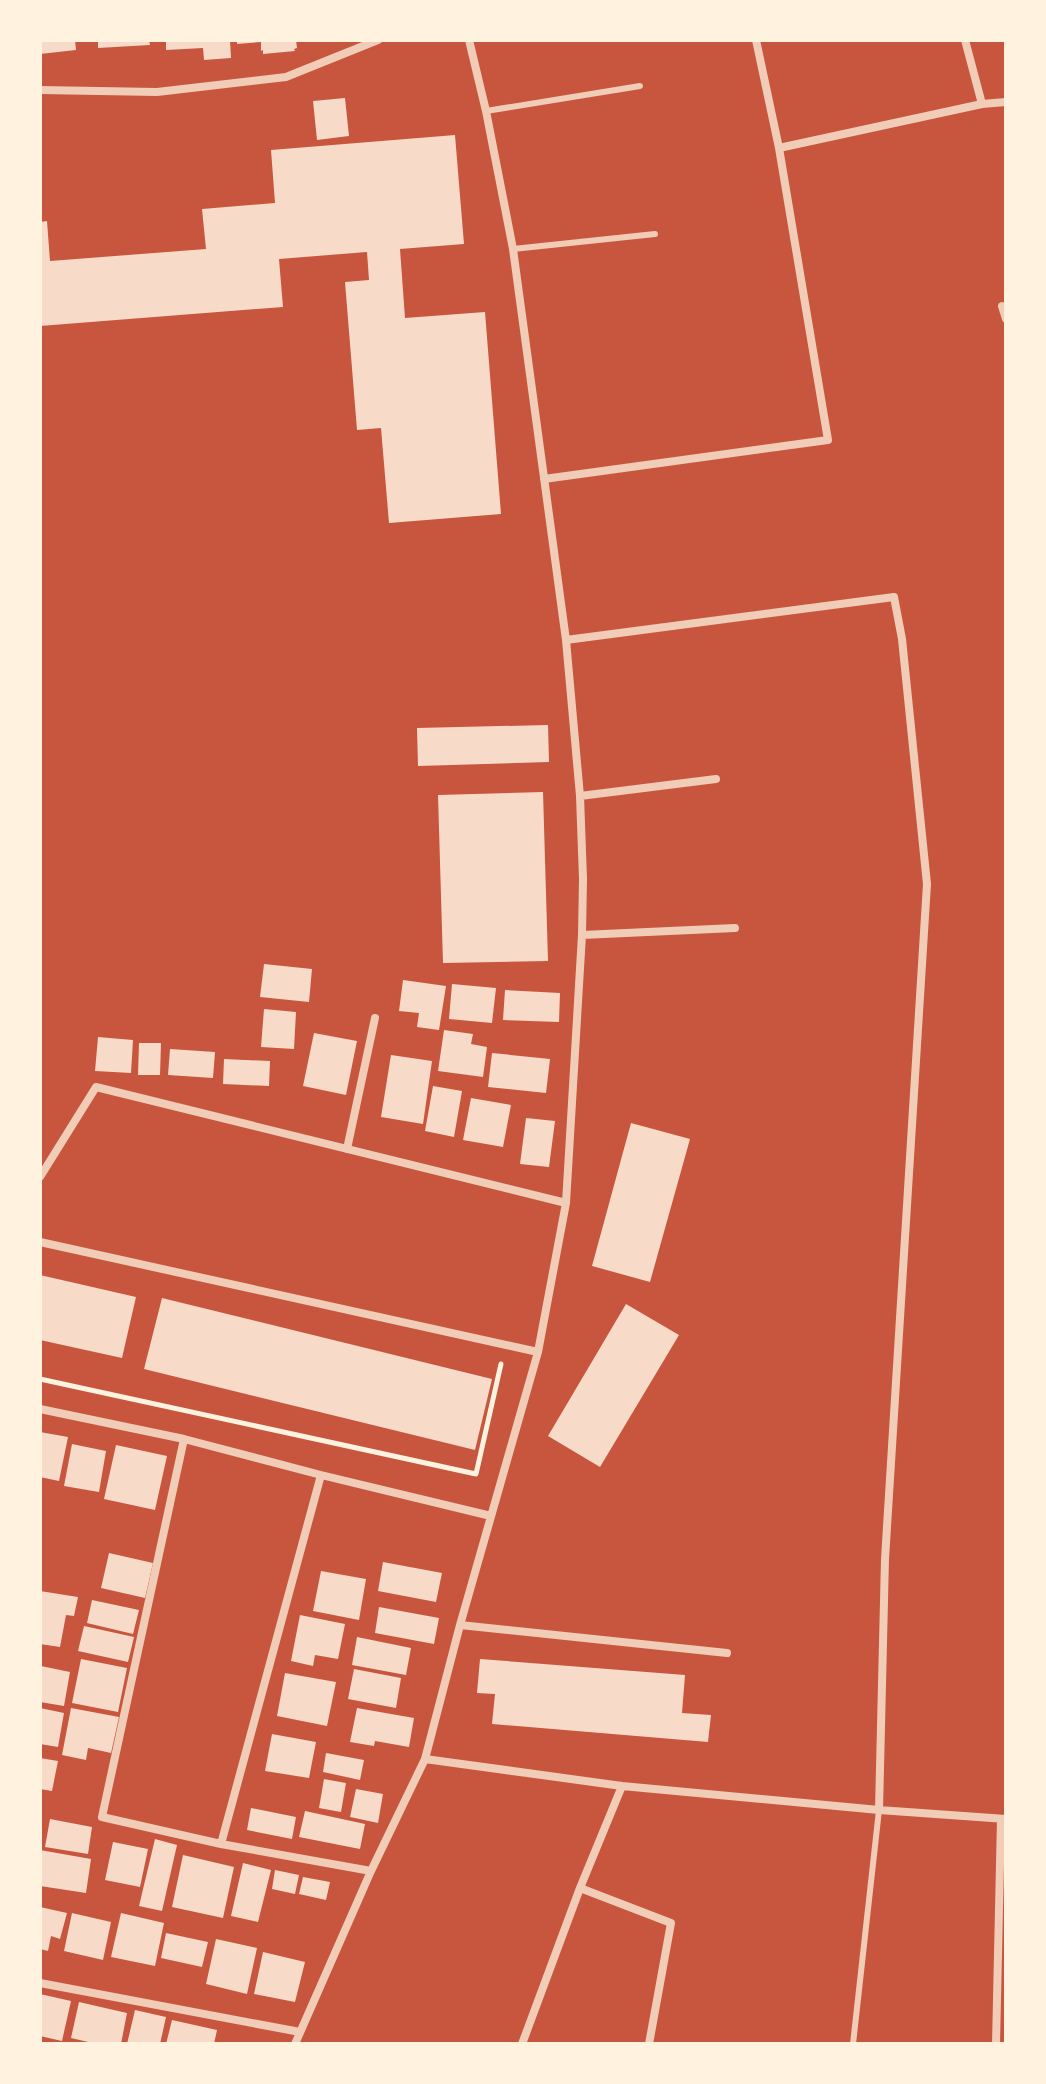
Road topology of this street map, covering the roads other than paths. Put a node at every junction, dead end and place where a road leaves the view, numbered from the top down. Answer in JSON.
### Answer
{"nodes":[{"id":1,"x":378,"y":40,"type":"edge"},
{"id":2,"x":469,"y":40,"type":"edge"},
{"id":3,"x":756,"y":40,"type":"edge"},
{"id":4,"x":965,"y":40,"type":"edge"},
{"id":5,"x":640,"y":86,"type":"dead end"},
{"id":6,"x":40,"y":90,"type":"edge"},
{"id":7,"x":1006,"y":102,"type":"edge"},
{"id":8,"x":982,"y":104,"type":"junction"},
{"id":9,"x":486,"y":111,"type":"junction"},
{"id":10,"x":779,"y":148,"type":"junction"},
{"id":11,"x":655,"y":234,"type":"dead end"},
{"id":12,"x":513,"y":249,"type":"junction"},
{"id":13,"x":1002,"y":306,"type":"dead end"},
{"id":14,"x":1006,"y":319,"type":"edge"},
{"id":15,"x":544,"y":479,"type":"junction"},
{"id":16,"x":566,"y":640,"type":"junction"},
{"id":17,"x":716,"y":779,"type":"dead end"},
{"id":18,"x":580,"y":796,"type":"junction"},
{"id":19,"x":735,"y":928,"type":"dead end"},
{"id":20,"x":582,"y":935,"type":"junction"},
{"id":21,"x":375,"y":1018,"type":"dead end"},
{"id":22,"x":347,"y":1149,"type":"junction"},
{"id":23,"x":40,"y":1177,"type":"edge"},
{"id":24,"x":566,"y":1203,"type":"junction"},
{"id":25,"x":40,"y":1242,"type":"edge"},
{"id":26,"x":538,"y":1352,"type":"junction"},
{"id":27,"x":40,"y":1409,"type":"edge"},
{"id":28,"x":184,"y":1439,"type":"junction"},
{"id":29,"x":321,"y":1475,"type":"junction"},
{"id":30,"x":491,"y":1516,"type":"junction"},
{"id":31,"x":460,"y":1625,"type":"junction"},
{"id":32,"x":727,"y":1653,"type":"dead end"},
{"id":33,"x":425,"y":1759,"type":"junction"},
{"id":34,"x":622,"y":1786,"type":"junction"},
{"id":35,"x":879,"y":1810,"type":"junction"},
{"id":36,"x":1003,"y":1819,"type":"edge"},
{"id":37,"x":221,"y":1844,"type":"junction"},
{"id":38,"x":371,"y":1871,"type":"junction"},
{"id":39,"x":580,"y":1888,"type":"junction"},
{"id":40,"x":40,"y":1983,"type":"edge"},
{"id":41,"x":300,"y":2032,"type":"junction"},
{"id":42,"x":295,"y":2044,"type":"edge"},
{"id":43,"x":522,"y":2044,"type":"edge"},
{"id":44,"x":649,"y":2044,"type":"edge"},
{"id":45,"x":853,"y":2044,"type":"edge"},
{"id":46,"x":996,"y":2044,"type":"edge"}],
"edges":[{"from":1,"to":6,"type":"street"},
{"from":2,"to":9,"type":"street"},
{"from":3,"to":10,"type":"street"},
{"from":4,"to":8,"type":"street"},
{"from":5,"to":9,"type":"lane"},
{"from":7,"to":8,"type":"street"},
{"from":8,"to":10,"type":"street"},
{"from":9,"to":12,"type":"street"},
{"from":10,"to":15,"type":"street"},
{"from":11,"to":12,"type":"lane"},
{"from":12,"to":15,"type":"street"},
{"from":13,"to":14,"type":"street"},
{"from":15,"to":16,"type":"street"},
{"from":16,"to":18,"type":"street"},
{"from":16,"to":35,"type":"street"},
{"from":17,"to":18,"type":"street"},
{"from":18,"to":20,"type":"street"},
{"from":19,"to":20,"type":"street"},
{"from":20,"to":24,"type":"street"},
{"from":21,"to":22,"type":"street"},
{"from":22,"to":23,"type":"street"},
{"from":22,"to":24,"type":"street"},
{"from":24,"to":26,"type":"street"},
{"from":25,"to":26,"type":"street"},
{"from":26,"to":30,"type":"street"},
{"from":27,"to":28,"type":"street"},
{"from":28,"to":29,"type":"street"},
{"from":28,"to":37,"type":"street"},
{"from":29,"to":30,"type":"street"},
{"from":29,"to":37,"type":"street"},
{"from":30,"to":31,"type":"street"},
{"from":31,"to":32,"type":"street"},
{"from":31,"to":33,"type":"street"},
{"from":33,"to":34,"type":"street"},
{"from":33,"to":38,"type":"street"},
{"from":34,"to":35,"type":"street"},
{"from":34,"to":39,"type":"street"},
{"from":35,"to":36,"type":"street"},
{"from":35,"to":45,"type":"lane"},
{"from":36,"to":46,"type":"street"},
{"from":37,"to":38,"type":"street"},
{"from":38,"to":41,"type":"street"},
{"from":39,"to":43,"type":"street"},
{"from":39,"to":44,"type":"street"},
{"from":40,"to":41,"type":"street"},
{"from":41,"to":42,"type":"street"}]}
